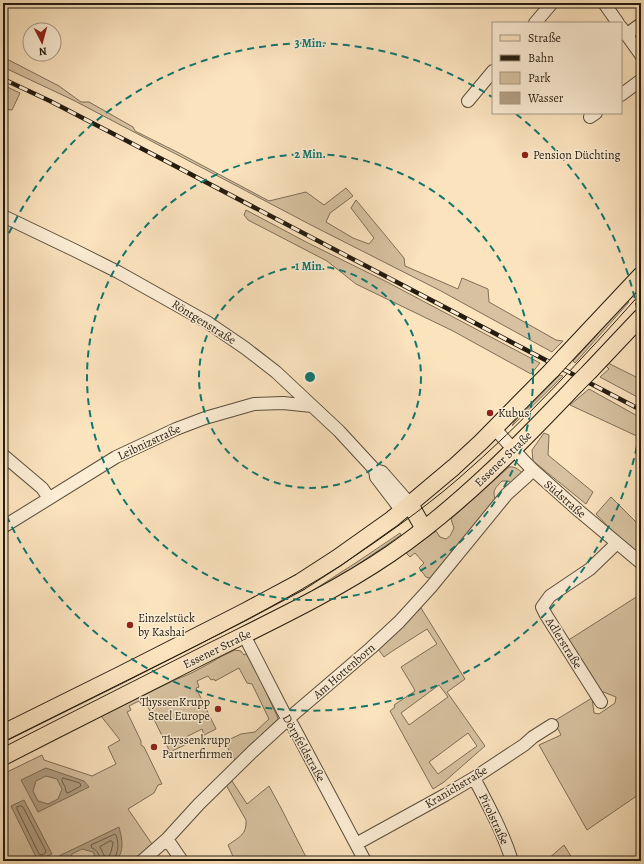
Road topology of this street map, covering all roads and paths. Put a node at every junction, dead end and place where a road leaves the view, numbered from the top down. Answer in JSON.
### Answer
{"nodes":[{"id":1,"x":552,"y":3,"type":"edge"},
{"id":2,"x":604,"y":3,"type":"edge"},
{"id":3,"x":536,"y":22,"type":"edge"},
{"id":4,"x":617,"y":22,"type":"edge"},
{"id":5,"x":641,"y":24,"type":"edge"},
{"id":6,"x":624,"y":31,"type":"edge"},
{"id":7,"x":641,"y":55,"type":"edge"},
{"id":8,"x":492,"y":73,"type":"edge"},
{"id":9,"x":641,"y":80,"type":"edge"},
{"id":10,"x":622,"y":94,"type":"edge"},
{"id":11,"x":468,"y":101,"type":"dead end"},
{"id":12,"x":3,"y":216,"type":"edge"},
{"id":13,"x":639,"y":280,"type":"edge"},
{"id":14,"x":641,"y":317,"type":"edge"},
{"id":15,"x":312,"y":406,"type":"junction"},
{"id":16,"x":495,"y":429,"type":"junction"},
{"id":17,"x":514,"y":449,"type":"junction"},
{"id":18,"x":3,"y":455,"type":"edge"},
{"id":19,"x":530,"y":474,"type":"junction"},
{"id":20,"x":50,"y":498,"type":"junction"},
{"id":21,"x":406,"y":507,"type":"junction"},
{"id":22,"x":3,"y":527,"type":"edge"},
{"id":23,"x":424,"y":529,"type":"junction"},
{"id":24,"x":617,"y":543,"type":"junction"},
{"id":25,"x":641,"y":563,"type":"edge"},
{"id":26,"x":244,"y":635,"type":"junction"},
{"id":27,"x":601,"y":702,"type":"dead end"},
{"id":28,"x":288,"y":719,"type":"junction"},
{"id":29,"x":552,"y":726,"type":"dead end"},
{"id":30,"x":3,"y":733,"type":"edge"},
{"id":31,"x":3,"y":757,"type":"edge"},
{"id":32,"x":474,"y":778,"type":"junction"},
{"id":33,"x":167,"y":839,"type":"junction"},
{"id":34,"x":356,"y":844,"type":"junction"},
{"id":35,"x":142,"y":861,"type":"edge"},
{"id":36,"x":182,"y":861,"type":"edge"},
{"id":37,"x":366,"y":861,"type":"edge"},
{"id":38,"x":512,"y":861,"type":"edge"}],
"edges":[{"from":1,"to":3,"type":"street"},
{"from":2,"to":4,"type":"street"},
{"from":5,"to":6,"type":"street"},
{"from":6,"to":7,"type":"street"},
{"from":8,"to":11,"type":"street"},
{"from":9,"to":10,"type":"street"},
{"from":12,"to":15,"type":"street","name":"Röntgenstraße"},
{"from":13,"to":16,"type":"main road","name":"Essener Straße","bridge":true},
{"from":14,"to":17,"type":"main road","name":"Essener Straße","bridge":true},
{"from":15,"to":20,"type":"street","name":"Leibnizstraße"},
{"from":15,"to":21,"type":"street","name":"Röntgenstraße"},
{"from":16,"to":17,"type":"street","name":"Südstraße"},
{"from":16,"to":21,"type":"main road","name":"Essener Straße"},
{"from":17,"to":19,"type":"street","name":"Südstraße"},
{"from":17,"to":23,"type":"main road","name":"Essener Straße"},
{"from":18,"to":20,"type":"street"},
{"from":19,"to":24,"type":"street","name":"Südstraße"},
{"from":19,"to":28,"type":"street","name":"Am Hottenborn"},
{"from":20,"to":22,"type":"street","name":"Leibnizstraße"},
{"from":21,"to":23,"type":"main road"},
{"from":21,"to":30,"type":"main road","name":"Essener Straße"},
{"from":23,"to":26,"type":"main road","name":"Essener Straße"},
{"from":24,"to":25,"type":"street","name":"Südstraße"},
{"from":24,"to":27,"type":"street","name":"Adlerstraße"},
{"from":26,"to":28,"type":"street","name":"Dörpfeldstraße"},
{"from":26,"to":31,"type":"main road","name":"Essener Straße"},
{"from":28,"to":33,"type":"street","name":"Am Hottenborn"},
{"from":28,"to":34,"type":"street","name":"Dörpfeldstraße"},
{"from":29,"to":32,"type":"street","name":"Kranichstraße"},
{"from":32,"to":34,"type":"street","name":"Kranichstraße"},
{"from":32,"to":38,"type":"street","name":"Pirolstraße"},
{"from":33,"to":35,"type":"street","name":"Am Hottenborn"},
{"from":33,"to":36,"type":"street"},
{"from":34,"to":37,"type":"street","name":"Dörpfeldstraße"}]}
